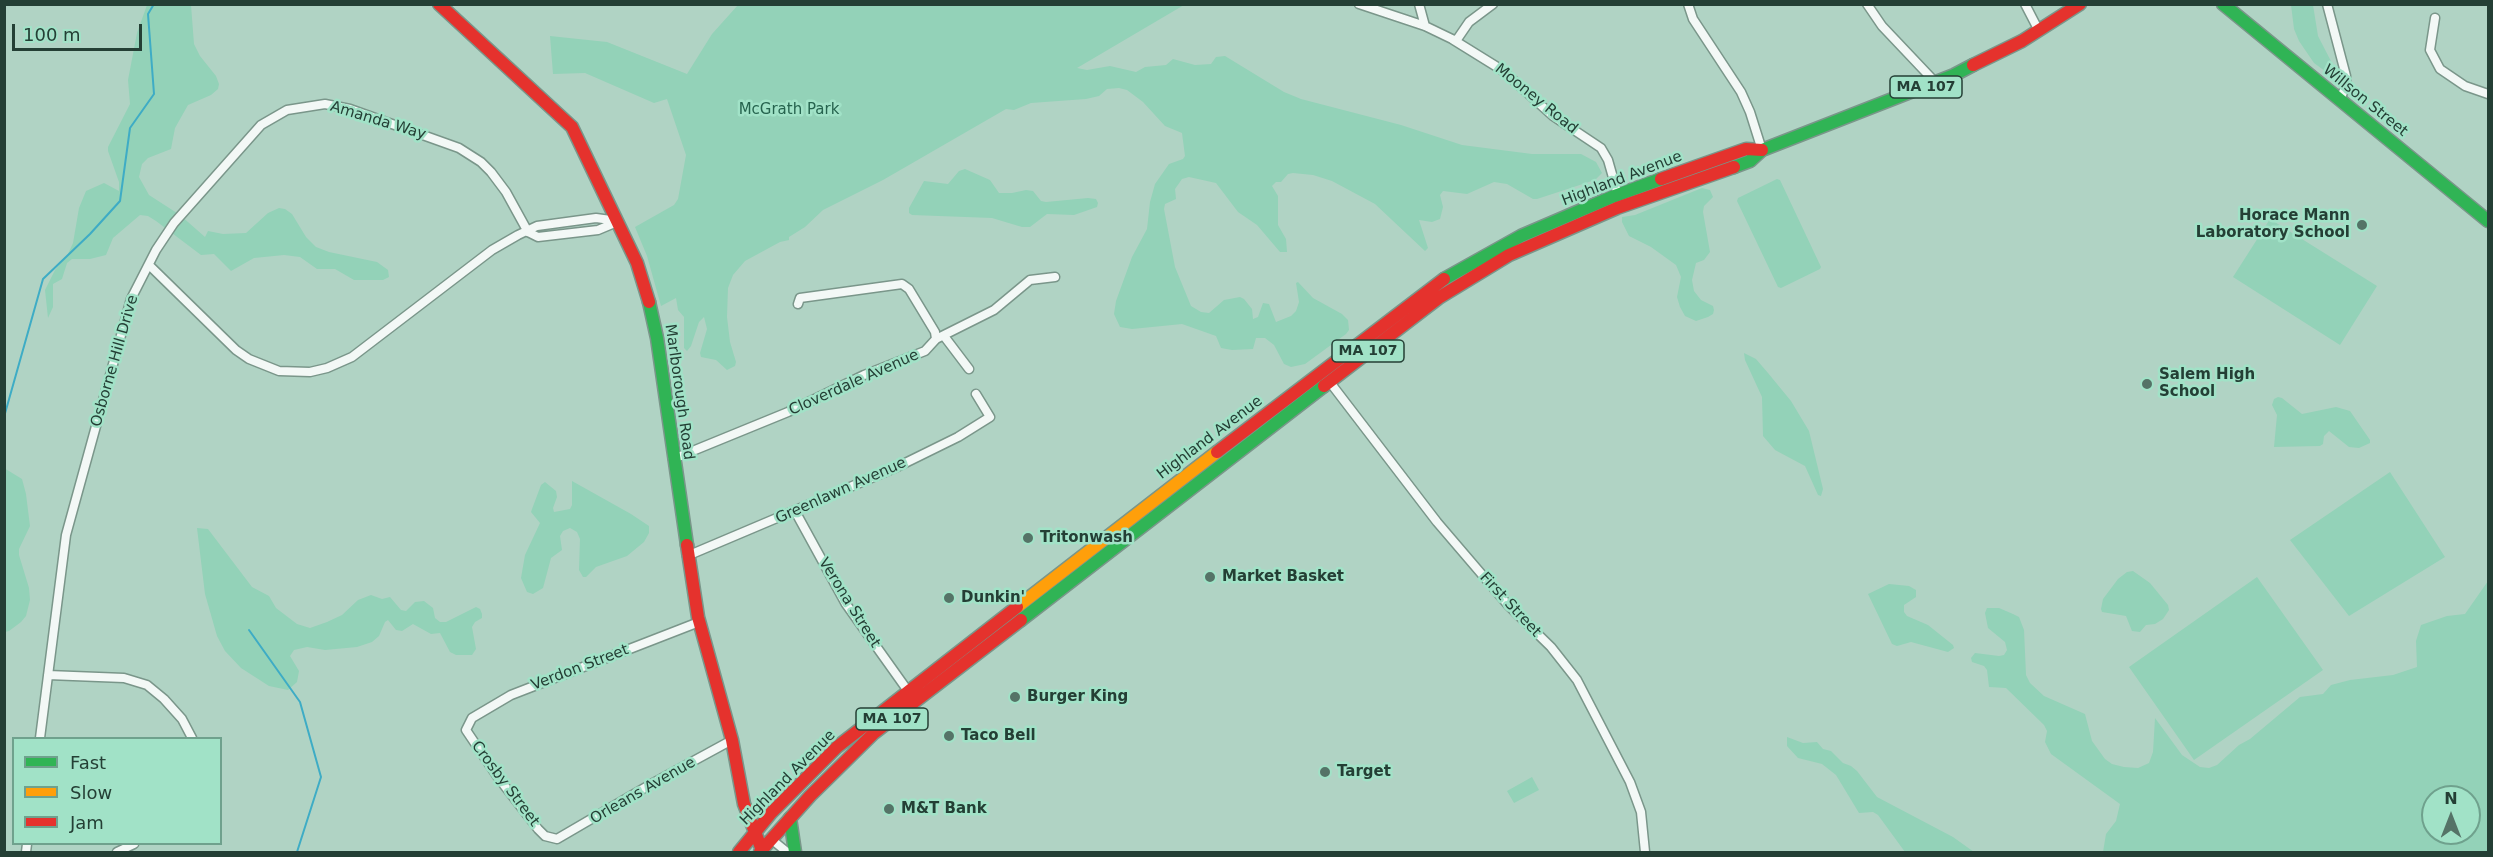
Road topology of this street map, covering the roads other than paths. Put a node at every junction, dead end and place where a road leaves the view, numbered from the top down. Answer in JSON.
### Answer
{"nodes":[{"id":1,"x":439,"y":4,"type":"edge"},
{"id":2,"x":1359,"y":4,"type":"edge"},
{"id":3,"x":1419,"y":4,"type":"edge"},
{"id":4,"x":1493,"y":4,"type":"edge"},
{"id":5,"x":1688,"y":4,"type":"edge"},
{"id":6,"x":1867,"y":4,"type":"edge"},
{"id":7,"x":2025,"y":4,"type":"edge"},
{"id":8,"x":2080,"y":4,"type":"edge"},
{"id":9,"x":2223,"y":4,"type":"edge"},
{"id":10,"x":2327,"y":4,"type":"edge"},
{"id":11,"x":2435,"y":18,"type":"dead end"},
{"id":12,"x":1425,"y":26,"type":"junction"},
{"id":13,"x":2039,"y":31,"type":"junction"},
{"id":14,"x":1456,"y":41,"type":"junction"},
{"id":15,"x":1936,"y":83,"type":"junction"},
{"id":16,"x":2488,"y":94,"type":"edge"},
{"id":17,"x":2340,"y":100,"type":"junction"},
{"id":18,"x":1762,"y":150,"type":"junction"},
{"id":19,"x":1618,"y":195,"type":"junction"},
{"id":20,"x":618,"y":221,"type":"junction"},
{"id":21,"x":2488,"y":221,"type":"edge"},
{"id":22,"x":528,"y":232,"type":"junction"},
{"id":23,"x":149,"y":264,"type":"junction"},
{"id":24,"x":1055,"y":277,"type":"dead end"},
{"id":25,"x":799,"y":301,"type":"dead end"},
{"id":26,"x":940,"y":337,"type":"junction"},
{"id":27,"x":969,"y":369,"type":"dead end"},
{"id":28,"x":1329,"y":381,"type":"junction"},
{"id":29,"x":976,"y":394,"type":"dead end"},
{"id":30,"x":674,"y":459,"type":"junction"},
{"id":31,"x":795,"y":511,"type":"junction"},
{"id":32,"x":687,"y":556,"type":"junction"},
{"id":33,"x":699,"y":622,"type":"junction"},
{"id":34,"x":48,"y":675,"type":"junction"},
{"id":35,"x":908,"y":691,"type":"junction"},
{"id":36,"x":467,"y":724,"type":"joint"},
{"id":37,"x":40,"y":737,"type":"edge"},
{"id":38,"x":191,"y":737,"type":"edge"},
{"id":39,"x":732,"y":741,"type":"junction"},
{"id":40,"x":790,"y":818,"type":"junction"},
{"id":41,"x":754,"y":831,"type":"junction"},
{"id":42,"x":553,"y":839,"type":"joint"},
{"id":43,"x":771,"y":839,"type":"junction"},
{"id":44,"x":739,"y":852,"type":"edge"},
{"id":45,"x":763,"y":852,"type":"edge"},
{"id":46,"x":787,"y":852,"type":"edge"},
{"id":47,"x":795,"y":852,"type":"edge"},
{"id":48,"x":1645,"y":852,"type":"edge"}],
"edges":[{"from":1,"to":20,"type":"main road","name":"Marlborough Road"},
{"from":2,"to":12,"type":"street","name":"Mooney Road"},
{"from":3,"to":12,"type":"street"},
{"from":4,"to":14,"type":"street"},
{"from":5,"to":18,"type":"street"},
{"from":6,"to":15,"type":"street"},
{"from":7,"to":13,"type":"street"},
{"from":8,"to":13,"type":"main road","name":"Highland Avenue","number":"MA 107"},
{"from":9,"to":17,"type":"main road","name":"Willson Street"},
{"from":10,"to":17,"type":"street"},
{"from":11,"to":16,"type":"street"},
{"from":12,"to":14,"type":"street","name":"Mooney Road"},
{"from":13,"to":15,"type":"main road","name":"Highland Avenue","number":"MA 107"},
{"from":14,"to":19,"type":"street","name":"Mooney Road"},
{"from":15,"to":18,"type":"main road","name":"Highland Avenue","number":"MA 107"},
{"from":17,"to":21,"type":"main road","name":"Willson Street"},
{"from":18,"to":19,"type":"main road","name":"Highland Avenue","number":"MA 107"},
{"from":18,"to":28,"type":"main road","name":"Highland Avenue","number":"MA 107"},
{"from":19,"to":35,"type":"main road","name":"Highland Avenue","number":"MA 107"},
{"from":20,"to":22,"type":"street"},
{"from":20,"to":30,"type":"main road","name":"Marlborough Road"},
{"from":22,"to":23,"type":"street"},
{"from":22,"to":23,"type":"street","name":"Amanda Way"},
{"from":23,"to":34,"type":"street","name":"Osborne Hill Drive"},
{"from":24,"to":26,"type":"street","name":"Cloverdale Avenue"},
{"from":25,"to":26,"type":"street"},
{"from":26,"to":27,"type":"street"},
{"from":26,"to":30,"type":"street","name":"Cloverdale Avenue"},
{"from":28,"to":40,"type":"main road","name":"Highland Avenue","number":"MA 107"},
{"from":28,"to":48,"type":"street","name":"First Street"},
{"from":29,"to":31,"type":"street","name":"Greenlawn Avenue"},
{"from":30,"to":32,"type":"main road","name":"Marlborough Road"},
{"from":31,"to":32,"type":"street","name":"Greenlawn Avenue"},
{"from":31,"to":35,"type":"street","name":"Verona Street"},
{"from":32,"to":33,"type":"main road","name":"Marlborough Road"},
{"from":33,"to":36,"type":"street","name":"Verdon Street"},
{"from":33,"to":39,"type":"main road","name":"Marlborough Road"},
{"from":34,"to":37,"type":"street","name":"Osborne Hill Drive"},
{"from":34,"to":38,"type":"street"},
{"from":35,"to":41,"type":"main road","name":"Highland Avenue","number":"MA 107"},
{"from":36,"to":42,"type":"street","name":"Crosby Street"},
{"from":39,"to":41,"type":"main road","name":"Marlborough Road"},
{"from":39,"to":42,"type":"street","name":"Orleans Avenue"},
{"from":40,"to":43,"type":"main road","name":"Highland Avenue","number":"MA 107"},
{"from":40,"to":47,"type":"main road"},
{"from":41,"to":43,"type":"main road"},
{"from":41,"to":44,"type":"main road","name":"Highland Avenue","number":"MA 107"},
{"from":41,"to":45,"type":"main road","name":"Marlborough Road"},
{"from":43,"to":45,"type":"main road","name":"Highland Avenue","number":"MA 107"},
{"from":43,"to":46,"type":"street"}]}
